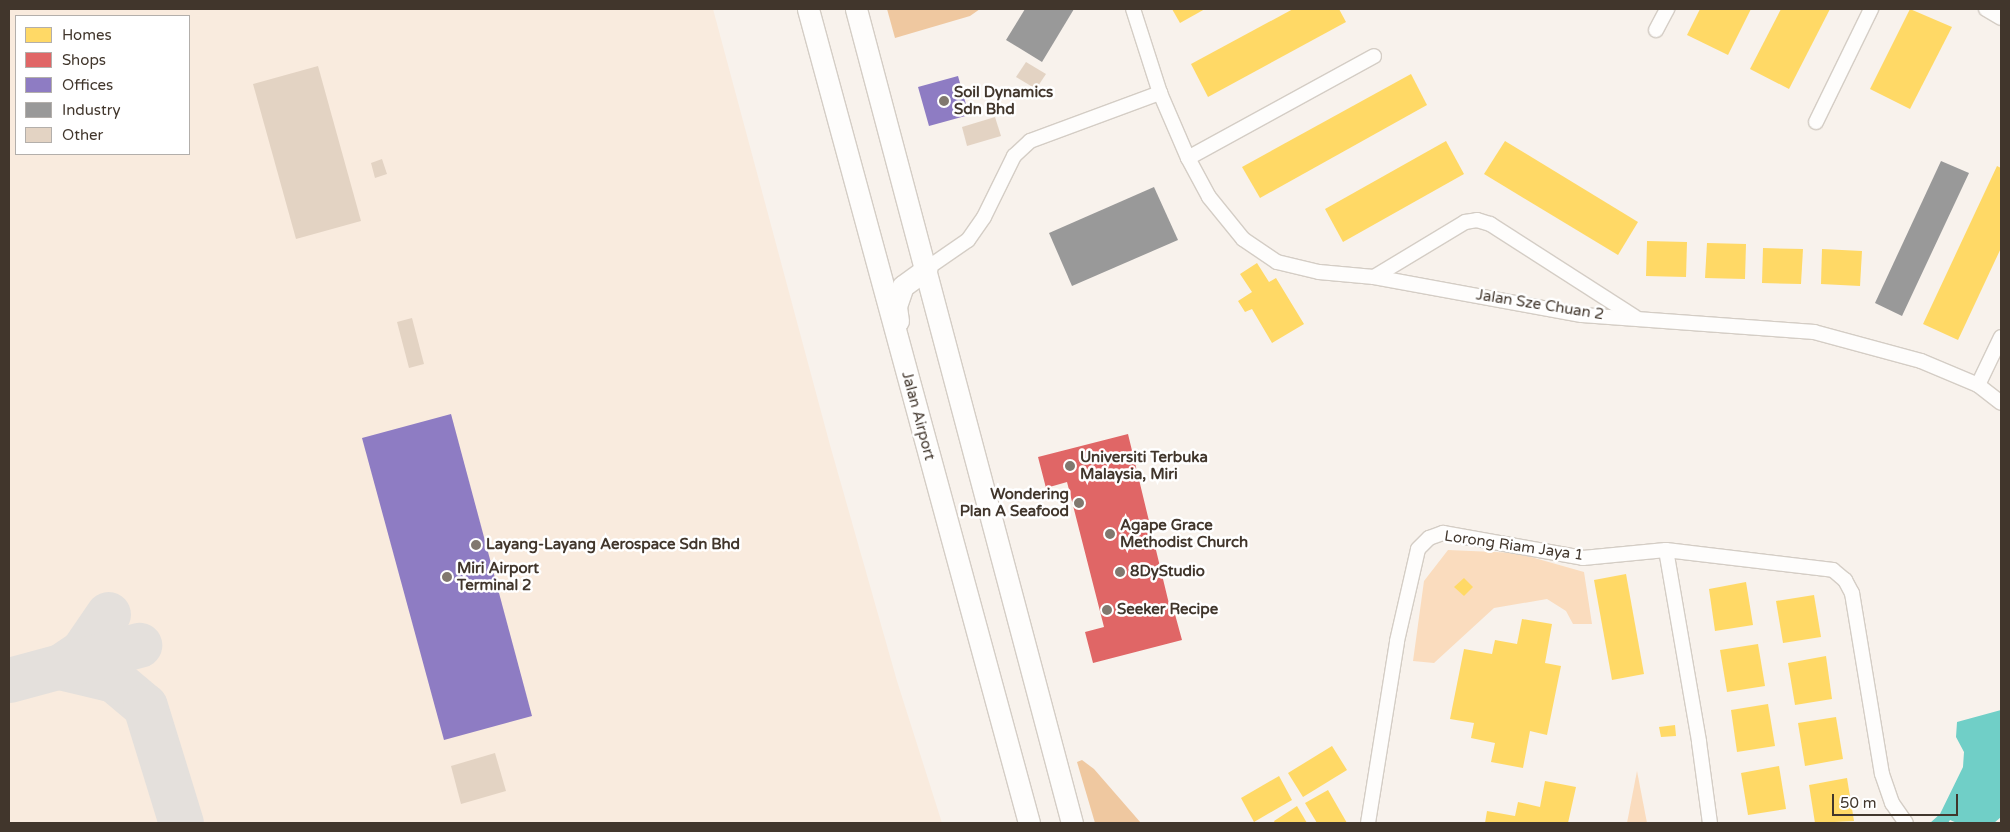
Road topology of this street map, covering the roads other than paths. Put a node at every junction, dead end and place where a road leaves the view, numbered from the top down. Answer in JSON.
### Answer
{"nodes":[{"id":1,"x":808,"y":9,"type":"edge"},
{"id":2,"x":856,"y":9,"type":"edge"},
{"id":3,"x":1133,"y":9,"type":"edge"},
{"id":4,"x":1667,"y":9,"type":"edge"},
{"id":5,"x":1871,"y":9,"type":"edge"},
{"id":6,"x":1986,"y":9,"type":"edge"},
{"id":7,"x":2001,"y":18,"type":"edge"},
{"id":8,"x":1656,"y":30,"type":"dead end"},
{"id":9,"x":1374,"y":56,"type":"dead end"},
{"id":10,"x":1160,"y":93,"type":"junction"},
{"id":11,"x":1816,"y":122,"type":"dead end"},
{"id":12,"x":1188,"y":158,"type":"junction"},
{"id":13,"x":926,"y":269,"type":"junction"},
{"id":14,"x":1374,"y":277,"type":"junction"},
{"id":15,"x":1634,"y":317,"type":"junction"},
{"id":16,"x":2001,"y":337,"type":"edge"},
{"id":17,"x":901,"y":354,"type":"junction"},
{"id":18,"x":1978,"y":384,"type":"junction"},
{"id":19,"x":2001,"y":403,"type":"edge"},
{"id":20,"x":1666,"y":550,"type":"junction"},
{"id":21,"x":1029,"y":823,"type":"edge"},
{"id":22,"x":1072,"y":823,"type":"edge"},
{"id":23,"x":1368,"y":823,"type":"edge"},
{"id":24,"x":1710,"y":823,"type":"edge"},
{"id":25,"x":1906,"y":823,"type":"edge"}],
"edges":[{"from":1,"to":17,"type":"main road","name":"Jalan Airport"},
{"from":2,"to":13,"type":"main road"},
{"from":3,"to":10,"type":"street","name":"Jalan Sze Chuan 2"},
{"from":4,"to":8,"type":"street"},
{"from":5,"to":11,"type":"street"},
{"from":6,"to":7,"type":"street"},
{"from":9,"to":12,"type":"street"},
{"from":10,"to":12,"type":"street","name":"Jalan Sze Chuan 2"},
{"from":10,"to":13,"type":"street"},
{"from":12,"to":14,"type":"street","name":"Jalan Sze Chuan 2"},
{"from":13,"to":17,"type":"main road"},
{"from":13,"to":22,"type":"main road"},
{"from":14,"to":15,"type":"street","name":"Jalan Sze Chuan 2"},
{"from":14,"to":15,"type":"street"},
{"from":15,"to":18,"type":"street","name":"Jalan Sze Chuan 2"},
{"from":16,"to":18,"type":"street"},
{"from":17,"to":21,"type":"main road","name":"Jalan Airport"},
{"from":18,"to":19,"type":"street","name":"Jalan Sze Chuan 2"},
{"from":20,"to":23,"type":"street","name":"Lorong Riam Jaya 1"},
{"from":20,"to":24,"type":"street"},
{"from":20,"to":25,"type":"street","name":"Lorong Riam Jaya 1"}]}
